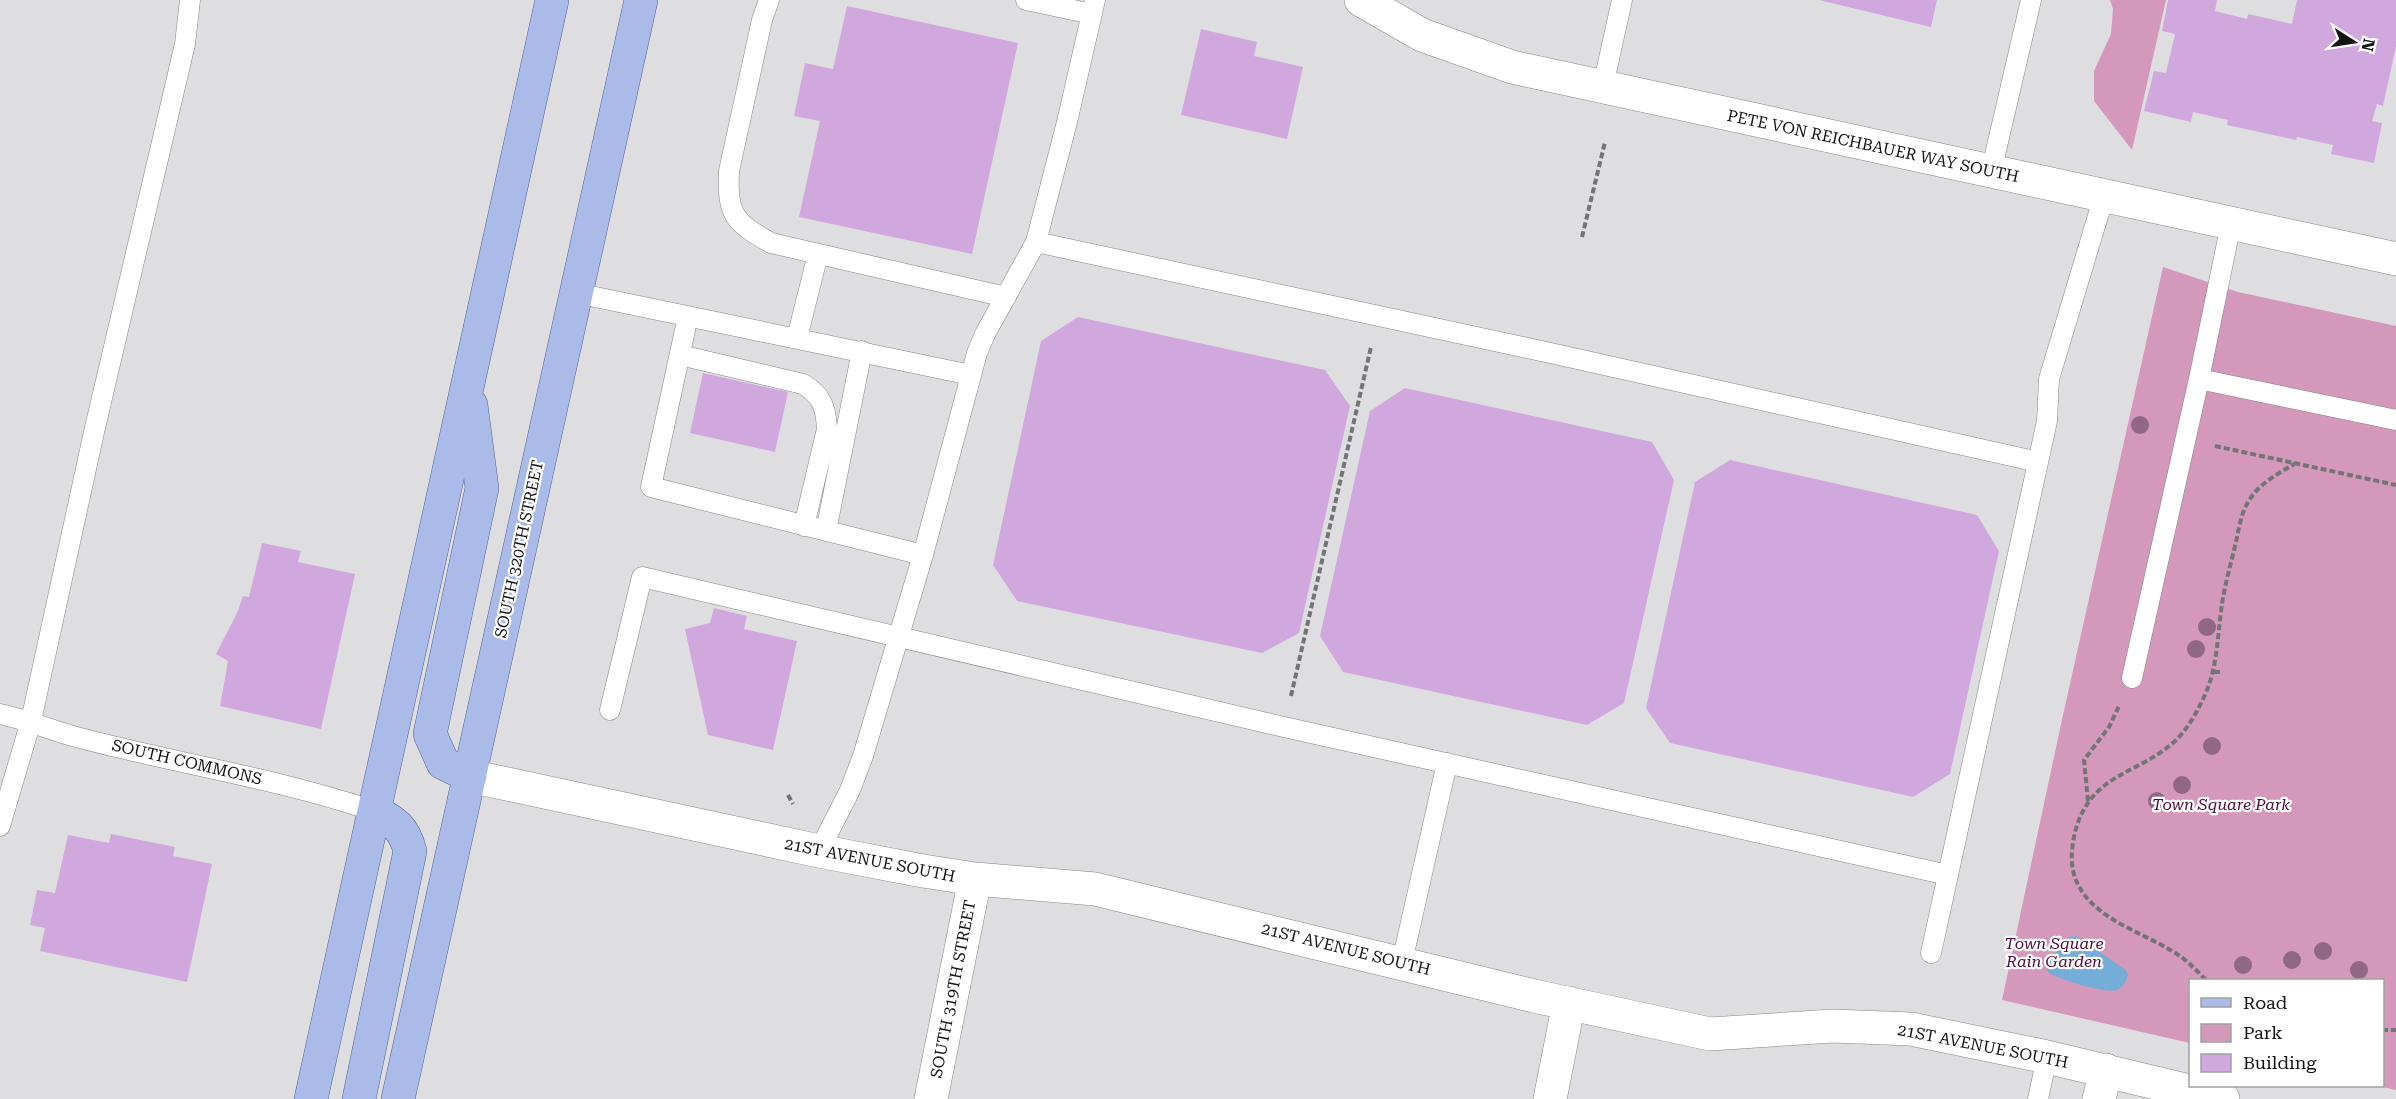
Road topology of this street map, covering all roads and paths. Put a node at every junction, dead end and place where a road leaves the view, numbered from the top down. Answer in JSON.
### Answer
{"nodes":[{"id":1,"x":190,"y":0,"type":"edge"},
{"id":2,"x":552,"y":0,"type":"edge"},
{"id":3,"x":641,"y":0,"type":"edge"},
{"id":4,"x":769,"y":0,"type":"edge"},
{"id":5,"x":1026,"y":0,"type":"edge"},
{"id":6,"x":1360,"y":0,"type":"edge"},
{"id":7,"x":1622,"y":0,"type":"edge"},
{"id":8,"x":2031,"y":0,"type":"edge"},
{"id":9,"x":1093,"y":7,"type":"edge"},
{"id":10,"x":1603,"y":86,"type":"junction"},
{"id":11,"x":1605,"y":142,"type":"dead end"},
{"id":12,"x":1991,"y":172,"type":"junction"},
{"id":13,"x":2104,"y":196,"type":"junction"},
{"id":14,"x":2231,"y":224,"type":"junction"},
{"id":15,"x":1582,"y":237,"type":"dead end"},
{"id":16,"x":1036,"y":242,"type":"junction"},
{"id":17,"x":818,"y":254,"type":"junction"},
{"id":18,"x":2396,"y":259,"type":"edge"},
{"id":19,"x":576,"y":293,"type":"junction"},
{"id":20,"x":1006,"y":297,"type":"junction"},
{"id":21,"x":688,"y":316,"type":"junction"},
{"id":22,"x":1378,"y":317,"type":"junction"},
{"id":23,"x":797,"y":338,"type":"junction"},
{"id":24,"x":862,"y":351,"type":"junction"},
{"id":25,"x":680,"y":354,"type":"junction"},
{"id":26,"x":971,"y":375,"type":"junction"},
{"id":27,"x":2199,"y":379,"type":"junction"},
{"id":28,"x":468,"y":382,"type":"junction"},
{"id":29,"x":2396,"y":420,"type":"edge"},
{"id":30,"x":2185,"y":440,"type":"junction"},
{"id":31,"x":2038,"y":462,"type":"junction"},
{"id":32,"x":2295,"y":464,"type":"junction"},
{"id":33,"x":2396,"y":485,"type":"edge"},
{"id":34,"x":804,"y":526,"type":"junction"},
{"id":35,"x":826,"y":531,"type":"junction"},
{"id":36,"x":923,"y":555,"type":"junction"},
{"id":37,"x":899,"y":638,"type":"junction"},
{"id":38,"x":2214,"y":672,"type":"junction"},
{"id":39,"x":2221,"y":672,"type":"dead end"},
{"id":40,"x":2132,"y":678,"type":"joint"},
{"id":41,"x":610,"y":710,"type":"dead end"},
{"id":42,"x":0,"y":714,"type":"edge"},
{"id":43,"x":31,"y":721,"type":"junction"},
{"id":44,"x":1284,"y":727,"type":"junction"},
{"id":45,"x":1446,"y":763,"type":"junction"},
{"id":46,"x":470,"y":776,"type":"junction"},
{"id":47,"x":788,"y":795,"type":"dead end"},
{"id":48,"x":2088,"y":801,"type":"junction"},
{"id":49,"x":792,"y":804,"type":"dead end"},
{"id":50,"x":374,"y":811,"type":"junction"},
{"id":51,"x":0,"y":826,"type":"edge"},
{"id":52,"x":819,"y":851,"type":"junction"},
{"id":53,"x":1948,"y":875,"type":"junction"},
{"id":54,"x":975,"y":879,"type":"junction"},
{"id":55,"x":1931,"y":953,"type":"dead end"},
{"id":56,"x":1402,"y":962,"type":"junction"},
{"id":57,"x":2204,"y":979,"type":"edge"},
{"id":58,"x":1569,"y":1004,"type":"junction"},
{"id":59,"x":2047,"y":1057,"type":"junction"},
{"id":60,"x":2102,"y":1085,"type":"edge"},
{"id":61,"x":311,"y":1099,"type":"edge"},
{"id":62,"x":360,"y":1099,"type":"edge"},
{"id":63,"x":398,"y":1099,"type":"edge"},
{"id":64,"x":931,"y":1099,"type":"edge"},
{"id":65,"x":1550,"y":1099,"type":"edge"},
{"id":66,"x":2038,"y":1099,"type":"edge"},
{"id":67,"x":2223,"y":1099,"type":"edge"}],
"edges":[{"from":1,"to":43,"type":"lane"},
{"from":2,"to":28,"type":"main road"},
{"from":3,"to":19,"type":"main road","name":"SOUTH 320TH STREET"},
{"from":4,"to":17,"type":"lane"},
{"from":5,"to":9,"type":"lane"},
{"from":6,"to":10,"type":"street","name":"PETE VON REICHBAUER WAY SOUTH"},
{"from":7,"to":10,"type":"lane"},
{"from":8,"to":12,"type":"lane"},
{"from":9,"to":16,"type":"lane"},
{"from":10,"to":12,"type":"street","name":"PETE VON REICHBAUER WAY SOUTH"},
{"from":11,"to":15,"type":"path"},
{"from":12,"to":13,"type":"street","name":"PETE VON REICHBAUER WAY SOUTH"},
{"from":13,"to":14,"type":"street","name":"PETE VON REICHBAUER WAY SOUTH"},
{"from":13,"to":31,"type":"lane"},
{"from":14,"to":18,"type":"street","name":"PETE VON REICHBAUER WAY SOUTH"},
{"from":14,"to":27,"type":"lane"},
{"from":16,"to":20,"type":"lane"},
{"from":16,"to":22,"type":"lane"},
{"from":17,"to":20,"type":"lane"},
{"from":17,"to":23,"type":"lane"},
{"from":19,"to":21,"type":"lane"},
{"from":19,"to":46,"type":"main road","name":"SOUTH 320TH STREET"},
{"from":20,"to":26,"type":"lane"},
{"from":21,"to":23,"type":"lane"},
{"from":21,"to":25,"type":"lane"},
{"from":22,"to":31,"type":"lane"},
{"from":22,"to":44,"type":"path"},
{"from":23,"to":24,"type":"lane"},
{"from":24,"to":26,"type":"lane"},
{"from":24,"to":35,"type":"lane"},
{"from":25,"to":34,"type":"lane"},
{"from":25,"to":34,"type":"lane"},
{"from":26,"to":36,"type":"lane"},
{"from":27,"to":29,"type":"lane"},
{"from":27,"to":30,"type":"lane"},
{"from":28,"to":46,"type":"main road"},
{"from":28,"to":50,"type":"main road"},
{"from":30,"to":32,"type":"path"},
{"from":30,"to":40,"type":"lane"},
{"from":31,"to":53,"type":"lane"},
{"from":32,"to":33,"type":"path"},
{"from":32,"to":38,"type":"path"},
{"from":34,"to":35,"type":"lane"},
{"from":35,"to":36,"type":"lane"},
{"from":36,"to":37,"type":"lane"},
{"from":37,"to":41,"type":"lane"},
{"from":37,"to":44,"type":"lane"},
{"from":37,"to":52,"type":"lane"},
{"from":38,"to":39,"type":"path"},
{"from":38,"to":48,"type":"path"},
{"from":40,"to":48,"type":"path"},
{"from":42,"to":43,"type":"lane","name":"SOUTH COMMONS"},
{"from":43,"to":50,"type":"lane","name":"SOUTH COMMONS"},
{"from":43,"to":51,"type":"lane"},
{"from":44,"to":45,"type":"lane"},
{"from":45,"to":53,"type":"lane"},
{"from":45,"to":56,"type":"lane"},
{"from":46,"to":52,"type":"street","name":"21ST AVENUE SOUTH"},
{"from":46,"to":63,"type":"main road","name":"SOUTH 320TH STREET"},
{"from":47,"to":49,"type":"path"},
{"from":48,"to":57,"type":"path"},
{"from":50,"to":61,"type":"main road"},
{"from":50,"to":62,"type":"main road"},
{"from":52,"to":54,"type":"street","name":"21ST AVENUE SOUTH"},
{"from":53,"to":55,"type":"lane"},
{"from":54,"to":56,"type":"street","name":"21ST AVENUE SOUTH"},
{"from":54,"to":64,"type":"street","name":"SOUTH 319TH STREET"},
{"from":56,"to":58,"type":"street","name":"21ST AVENUE SOUTH"},
{"from":58,"to":59,"type":"street","name":"21ST AVENUE SOUTH"},
{"from":58,"to":65,"type":"street"},
{"from":59,"to":60,"type":"street","name":"21ST AVENUE SOUTH"},
{"from":59,"to":66,"type":"lane"},
{"from":60,"to":67,"type":"street","name":"21ST AVENUE SOUTH"}]}
